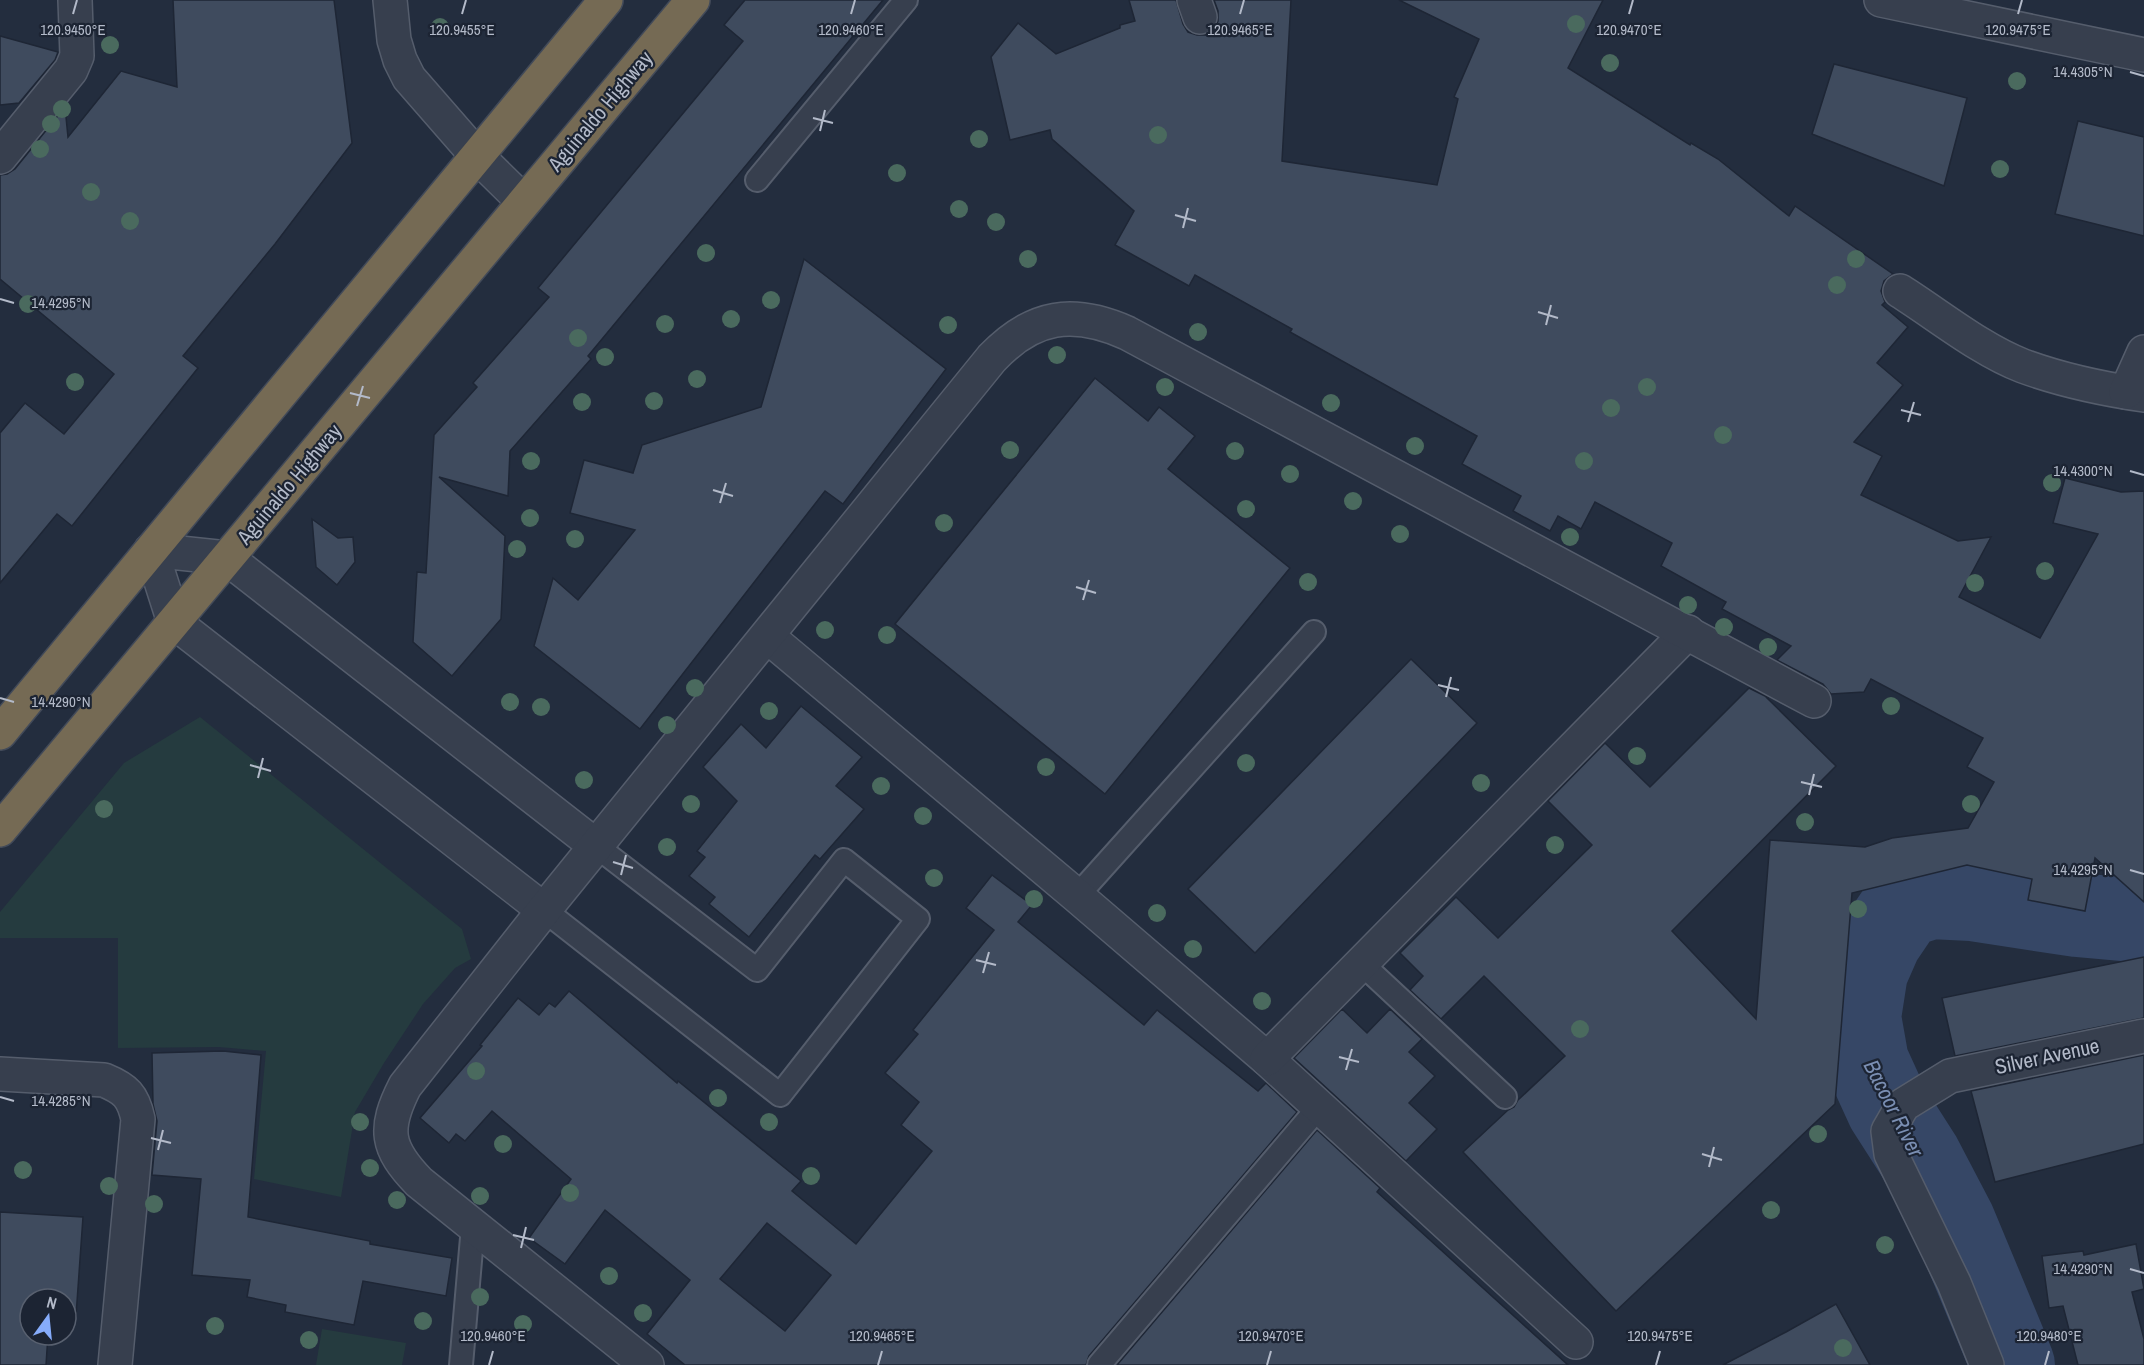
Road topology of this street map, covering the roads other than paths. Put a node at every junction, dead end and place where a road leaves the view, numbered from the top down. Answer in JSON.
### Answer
{"nodes":[{"id":1,"x":75,"y":0,"type":"edge"},
{"id":2,"x":390,"y":0,"type":"edge"},
{"id":3,"x":606,"y":0,"type":"edge"},
{"id":4,"x":693,"y":0,"type":"edge"},
{"id":5,"x":906,"y":0,"type":"edge"},
{"id":6,"x":1881,"y":0,"type":"edge"},
{"id":7,"x":2144,"y":55,"type":"edge"},
{"id":8,"x":477,"y":156,"type":"junction"},
{"id":9,"x":0,"y":157,"type":"edge"},
{"id":10,"x":757,"y":180,"type":"dead end"},
{"id":11,"x":524,"y":202,"type":"junction"},
{"id":12,"x":1900,"y":291,"type":"dead end"},
{"id":13,"x":2144,"y":352,"type":"edge"},
{"id":14,"x":2135,"y":394,"type":"edge"},
{"id":15,"x":152,"y":550,"type":"junction"},
{"id":16,"x":227,"y":558,"type":"junction"},
{"id":17,"x":174,"y":622,"type":"junction"},
{"id":18,"x":1314,"y":632,"type":"dead end"},
{"id":19,"x":1688,"y":632,"type":"junction"},
{"id":20,"x":767,"y":636,"type":"junction"},
{"id":21,"x":1814,"y":700,"type":"dead end"},
{"id":22,"x":0,"y":733,"type":"edge"},
{"id":23,"x":5,"y":813,"type":"edge"},
{"id":24,"x":596,"y":846,"type":"junction"},
{"id":25,"x":1077,"y":896,"type":"junction"},
{"id":26,"x":544,"y":910,"type":"junction"},
{"id":27,"x":1361,"y":963,"type":"junction"},
{"id":28,"x":2144,"y":1036,"type":"edge"},
{"id":29,"x":1267,"y":1059,"type":"junction"},
{"id":30,"x":0,"y":1074,"type":"edge"},
{"id":31,"x":1505,"y":1096,"type":"dead end"},
{"id":32,"x":1319,"y":1107,"type":"junction"},
{"id":33,"x":473,"y":1226,"type":"junction"},
{"id":34,"x":1576,"y":1342,"type":"dead end"},
{"id":35,"x":115,"y":1365,"type":"edge"},
{"id":36,"x":461,"y":1365,"type":"edge"},
{"id":37,"x":647,"y":1365,"type":"edge"},
{"id":38,"x":1099,"y":1365,"type":"edge"},
{"id":39,"x":1987,"y":1365,"type":"edge"}],
"edges":[{"from":1,"to":9,"type":"street"},
{"from":2,"to":8,"type":"street"},
{"from":3,"to":8,"type":"highway"},
{"from":4,"to":11,"type":"highway","name":"Aguinaldo Highway"},
{"from":5,"to":10,"type":"lane"},
{"from":6,"to":7,"type":"street"},
{"from":8,"to":11,"type":"street"},
{"from":8,"to":15,"type":"highway"},
{"from":11,"to":16,"type":"highway","name":"Aguinaldo Highway"},
{"from":12,"to":14,"type":"street"},
{"from":13,"to":14,"type":"street"},
{"from":15,"to":16,"type":"street"},
{"from":15,"to":17,"type":"street"},
{"from":15,"to":22,"type":"highway"},
{"from":16,"to":17,"type":"highway","name":"Aguinaldo Highway"},
{"from":16,"to":24,"type":"street"},
{"from":17,"to":23,"type":"highway","name":"Aguinaldo Highway"},
{"from":17,"to":26,"type":"street"},
{"from":18,"to":25,"type":"lane"},
{"from":19,"to":20,"type":"street"},
{"from":19,"to":21,"type":"street"},
{"from":19,"to":27,"type":"street"},
{"from":20,"to":24,"type":"street"},
{"from":20,"to":25,"type":"street"},
{"from":24,"to":26,"type":"street"},
{"from":24,"to":26,"type":"lane"},
{"from":25,"to":29,"type":"street"},
{"from":26,"to":33,"type":"street"},
{"from":27,"to":29,"type":"street"},
{"from":27,"to":31,"type":"lane"},
{"from":28,"to":39,"type":"street","name":"Silver Avenue"},
{"from":29,"to":32,"type":"street"},
{"from":30,"to":35,"type":"street"},
{"from":32,"to":34,"type":"street"},
{"from":32,"to":38,"type":"lane"},
{"from":33,"to":36,"type":"lane"},
{"from":33,"to":37,"type":"street"}]}
